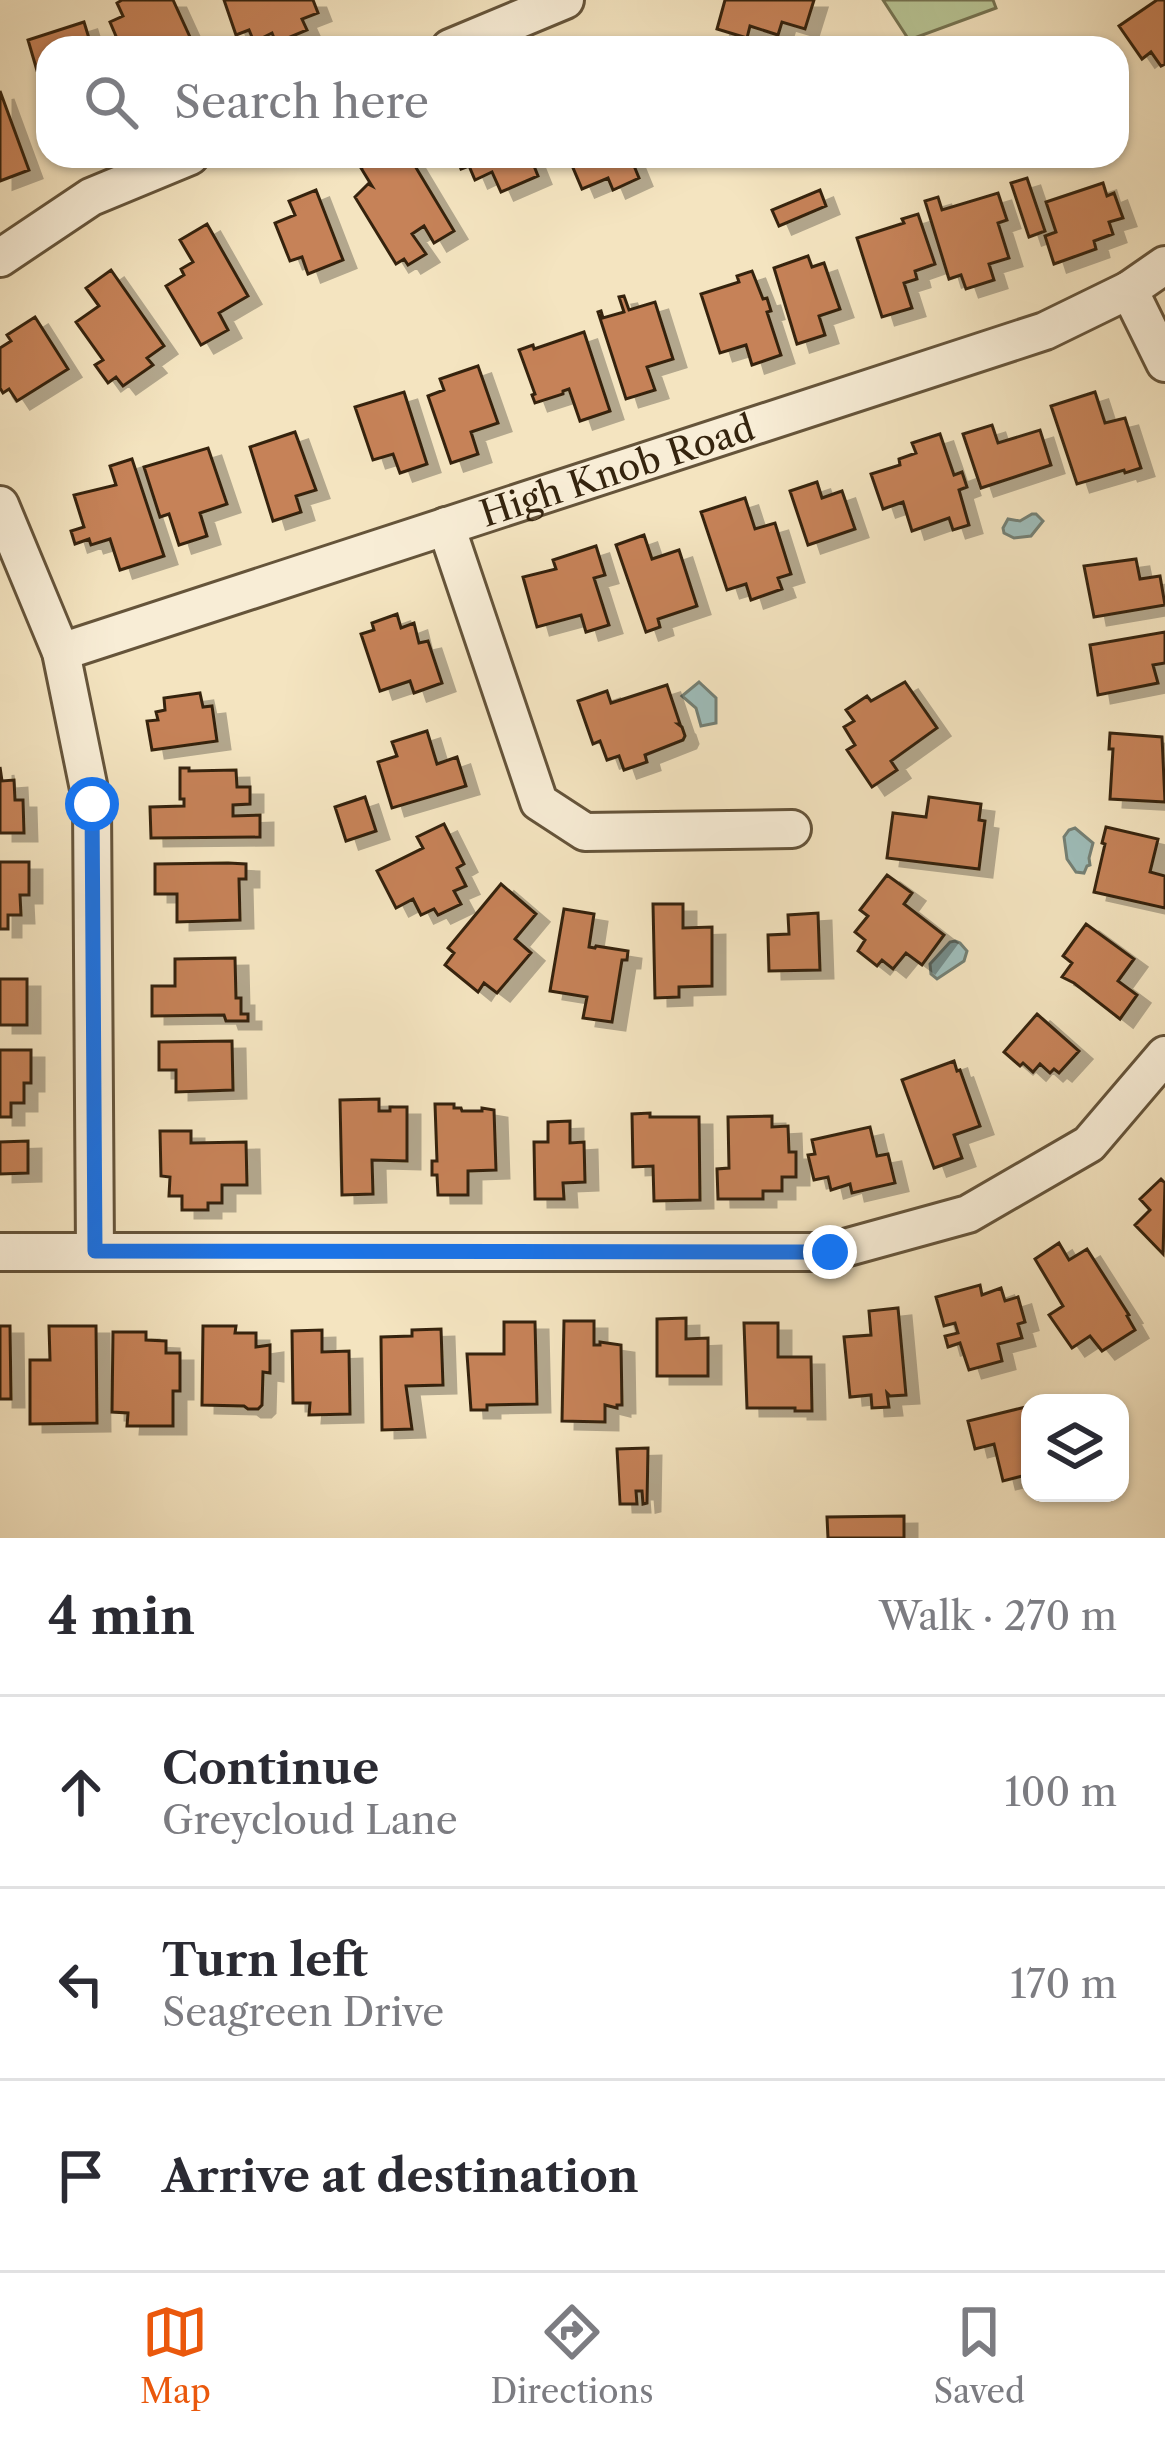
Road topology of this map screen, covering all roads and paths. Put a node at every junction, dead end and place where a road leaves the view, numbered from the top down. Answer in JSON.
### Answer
{"nodes":[{"id":1,"x":565,"y":0,"type":"edge"},
{"id":2,"x":479,"y":36,"type":"edge"},
{"id":3,"x":161,"y":168,"type":"edge"},
{"id":4,"x":0,"y":258,"type":"edge"},
{"id":5,"x":1165,"y":265,"type":"edge"},
{"id":6,"x":1129,"y":290,"type":"junction"},
{"id":7,"x":1165,"y":364,"type":"edge"},
{"id":8,"x":0,"y":505,"type":"edge"},
{"id":9,"x":446,"y":526,"type":"junction"},
{"id":10,"x":61,"y":652,"type":"junction"},
{"id":11,"x":793,"y":829,"type":"dead end"},
{"id":12,"x":1165,"y":1054,"type":"edge"},
{"id":13,"x":95,"y":1251,"type":"junction"},
{"id":14,"x":0,"y":1252,"type":"edge"}],
"edges":[{"from":1,"to":2,"type":"street"},
{"from":3,"to":4,"type":"street"},
{"from":5,"to":6,"type":"street","name":"High Knob Road"},
{"from":6,"to":7,"type":"street"},
{"from":6,"to":9,"type":"street","name":"High Knob Road"},
{"from":8,"to":10,"type":"street"},
{"from":9,"to":10,"type":"street","name":"High Knob Road"},
{"from":9,"to":11,"type":"street"},
{"from":10,"to":13,"type":"street"},
{"from":12,"to":13,"type":"street"},
{"from":13,"to":14,"type":"street"}]}
